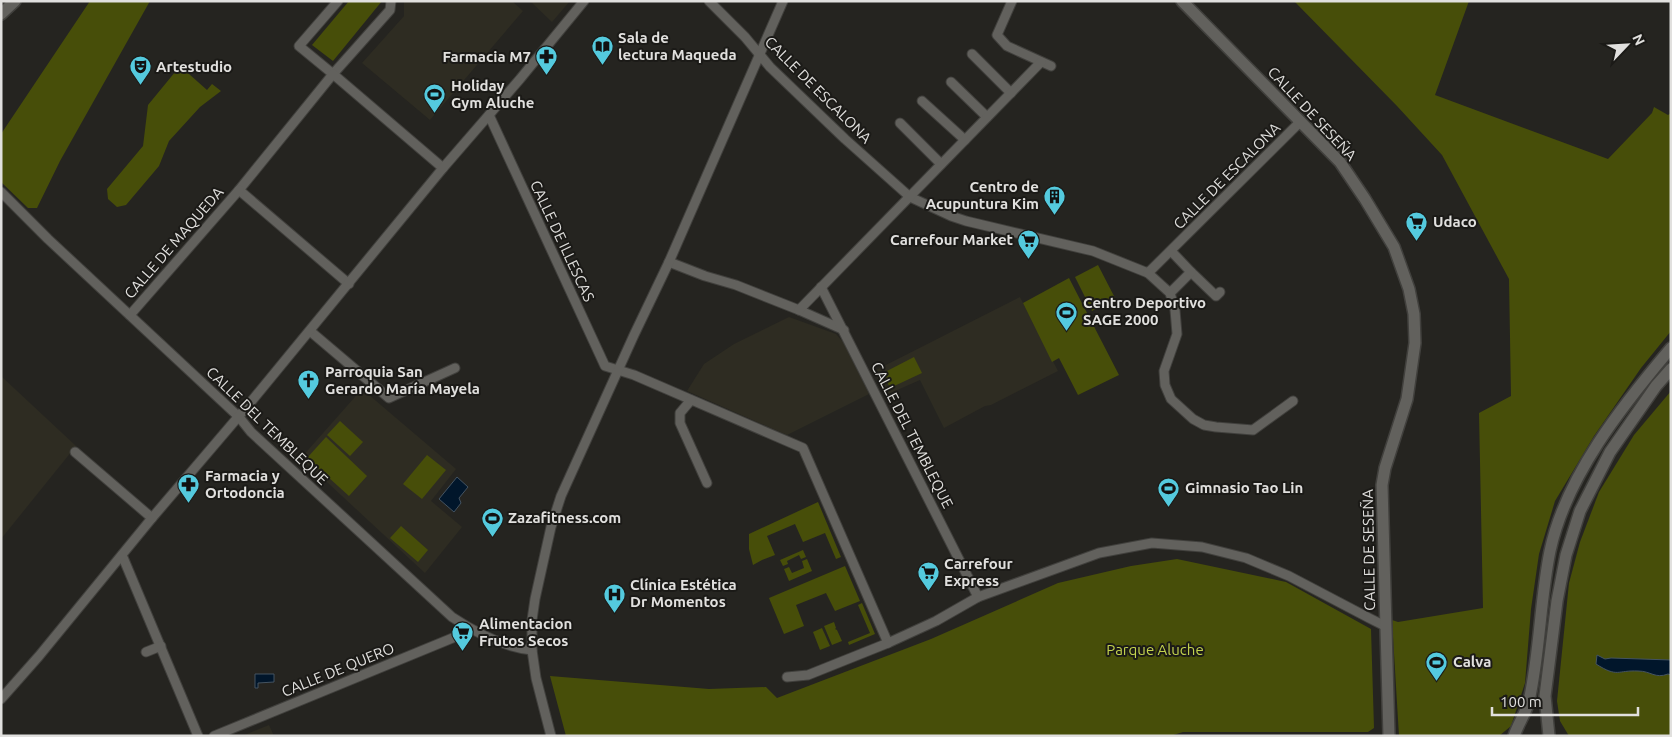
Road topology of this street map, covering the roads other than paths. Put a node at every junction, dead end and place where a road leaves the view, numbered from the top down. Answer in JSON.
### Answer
{"nodes":[{"id":1,"x":15,"y":1,"type":"edge"},
{"id":2,"x":338,"y":1,"type":"edge"},
{"id":3,"x":390,"y":1,"type":"edge"},
{"id":4,"x":584,"y":1,"type":"edge"},
{"id":5,"x":709,"y":1,"type":"edge"},
{"id":6,"x":783,"y":1,"type":"edge"},
{"id":7,"x":1012,"y":1,"type":"edge"},
{"id":8,"x":1182,"y":1,"type":"edge"},
{"id":9,"x":1,"y":14,"type":"edge"},
{"id":10,"x":759,"y":53,"type":"junction"},
{"id":11,"x":972,"y":54,"type":"dead end"},
{"id":12,"x":1042,"y":62,"type":"junction"},
{"id":13,"x":1051,"y":66,"type":"dead end"},
{"id":14,"x":333,"y":74,"type":"junction"},
{"id":15,"x":951,"y":82,"type":"dead end"},
{"id":16,"x":1011,"y":93,"type":"junction"},
{"id":17,"x":922,"y":100,"type":"dead end"},
{"id":18,"x":489,"y":115,"type":"junction"},
{"id":19,"x":987,"y":117,"type":"junction"},
{"id":20,"x":1301,"y":121,"type":"junction"},
{"id":21,"x":900,"y":123,"type":"dead end"},
{"id":22,"x":964,"y":140,"type":"junction"},
{"id":23,"x":941,"y":164,"type":"junction"},
{"id":24,"x":444,"y":168,"type":"junction"},
{"id":25,"x":239,"y":190,"type":"junction"},
{"id":26,"x":1,"y":192,"type":"edge"},
{"id":27,"x":910,"y":197,"type":"junction"},
{"id":28,"x":1171,"y":251,"type":"junction"},
{"id":29,"x":669,"y":262,"type":"junction"},
{"id":30,"x":1191,"y":272,"type":"junction"},
{"id":31,"x":1148,"y":273,"type":"junction"},
{"id":32,"x":349,"y":284,"type":"junction"},
{"id":33,"x":821,"y":287,"type":"junction"},
{"id":34,"x":1220,"y":292,"type":"dead end"},
{"id":35,"x":1170,"y":293,"type":"junction"},
{"id":36,"x":799,"y":310,"type":"junction"},
{"id":37,"x":130,"y":315,"type":"junction"},
{"id":38,"x":844,"y":330,"type":"junction"},
{"id":39,"x":310,"y":331,"type":"junction"},
{"id":40,"x":1671,"y":348,"type":"edge"},
{"id":41,"x":455,"y":368,"type":"dead end"},
{"id":42,"x":1671,"y":369,"type":"edge"},
{"id":43,"x":618,"y":370,"type":"junction"},
{"id":44,"x":690,"y":400,"type":"junction"},
{"id":45,"x":1292,"y":400,"type":"dead end"},
{"id":46,"x":239,"y":416,"type":"junction"},
{"id":47,"x":75,"y":452,"type":"dead end"},
{"id":48,"x":707,"y":483,"type":"dead end"},
{"id":49,"x":152,"y":518,"type":"junction"},
{"id":50,"x":122,"y":555,"type":"junction"},
{"id":51,"x":978,"y":597,"type":"junction"},
{"id":52,"x":1385,"y":626,"type":"junction"},
{"id":53,"x":472,"y":630,"type":"junction"},
{"id":54,"x":888,"y":643,"type":"junction"},
{"id":55,"x":161,"y":646,"type":"junction"},
{"id":56,"x":532,"y":650,"type":"junction"},
{"id":57,"x":146,"y":652,"type":"dead end"},
{"id":58,"x":787,"y":677,"type":"dead end"},
{"id":59,"x":1,"y":699,"type":"edge"},
{"id":60,"x":198,"y":736,"type":"edge"},
{"id":61,"x":214,"y":736,"type":"edge"},
{"id":62,"x":551,"y":736,"type":"edge"},
{"id":63,"x":1389,"y":736,"type":"edge"},
{"id":64,"x":1514,"y":736,"type":"edge"},
{"id":65,"x":1549,"y":736,"type":"edge"}],
"edges":[{"from":1,"to":9,"type":"street"},
{"from":2,"to":14,"type":"street"},
{"from":3,"to":14,"type":"street","name":"CALLE DE MAQUEDA"},
{"from":4,"to":18,"type":"street"},
{"from":5,"to":10,"type":"street","name":"CALLE DE ESCALONA"},
{"from":6,"to":10,"type":"street"},
{"from":7,"to":12,"type":"street"},
{"from":8,"to":20,"type":"street","name":"CALLE DE SESEÑA"},
{"from":10,"to":27,"type":"street","name":"CALLE DE ESCALONA"},
{"from":10,"to":29,"type":"street"},
{"from":11,"to":16,"type":"street"},
{"from":12,"to":13,"type":"street"},
{"from":12,"to":16,"type":"street"},
{"from":14,"to":24,"type":"street"},
{"from":14,"to":25,"type":"street","name":"CALLE DE MAQUEDA"},
{"from":15,"to":19,"type":"street"},
{"from":16,"to":19,"type":"street"},
{"from":17,"to":22,"type":"street"},
{"from":18,"to":24,"type":"street"},
{"from":18,"to":43,"type":"street","name":"CALLE DE ILLESCAS"},
{"from":19,"to":22,"type":"street"},
{"from":20,"to":28,"type":"street","name":"CALLE DE ESCALONA"},
{"from":20,"to":52,"type":"street","name":"CALLE DE SESEÑA"},
{"from":21,"to":23,"type":"street"},
{"from":22,"to":23,"type":"street"},
{"from":23,"to":27,"type":"street"},
{"from":24,"to":32,"type":"street"},
{"from":25,"to":32,"type":"street","name":"CALLE DE MAQUEDA"},
{"from":25,"to":37,"type":"street","name":"CALLE DE MAQUEDA"},
{"from":26,"to":37,"type":"street","name":"CALLE DEL TEMBLEQUE"},
{"from":27,"to":31,"type":"street","name":"CALLE DE ESCALONA"},
{"from":27,"to":33,"type":"street"},
{"from":28,"to":30,"type":"street","name":"CALLE DE ESCALONA"},
{"from":28,"to":31,"type":"street","name":"CALLE DE ESCALONA"},
{"from":29,"to":36,"type":"street"},
{"from":29,"to":43,"type":"street"},
{"from":30,"to":34,"type":"street","name":"CALLE DE ESCALONA"},
{"from":30,"to":35,"type":"street"},
{"from":31,"to":35,"type":"street","name":"CALLE DE ESCALONA"},
{"from":32,"to":39,"type":"street"},
{"from":33,"to":36,"type":"street"},
{"from":33,"to":38,"type":"street","name":"CALLE DEL TEMBLEQUE"},
{"from":35,"to":45,"type":"street"},
{"from":36,"to":38,"type":"street"},
{"from":37,"to":46,"type":"street","name":"CALLE DEL TEMBLEQUE"},
{"from":38,"to":51,"type":"street","name":"CALLE DEL TEMBLEQUE"},
{"from":39,"to":41,"type":"street"},
{"from":39,"to":46,"type":"street"},
{"from":40,"to":64,"type":"street"},
{"from":42,"to":65,"type":"street"},
{"from":43,"to":44,"type":"street"},
{"from":43,"to":56,"type":"street"},
{"from":44,"to":48,"type":"street"},
{"from":44,"to":54,"type":"street"},
{"from":46,"to":49,"type":"street"},
{"from":46,"to":53,"type":"street","name":"CALLE DEL TEMBLEQUE"},
{"from":47,"to":49,"type":"street"},
{"from":49,"to":50,"type":"street"},
{"from":50,"to":55,"type":"street"},
{"from":50,"to":59,"type":"street"},
{"from":51,"to":52,"type":"street"},
{"from":51,"to":54,"type":"street"},
{"from":52,"to":63,"type":"street","name":"CALLE DE SESEÑA"},
{"from":53,"to":56,"type":"street","name":"CALLE DEL TEMBLEQUE"},
{"from":53,"to":61,"type":"street","name":"CALLE DE QUERO"},
{"from":54,"to":58,"type":"street"},
{"from":55,"to":57,"type":"street"},
{"from":55,"to":60,"type":"street"},
{"from":56,"to":62,"type":"street"}]}
